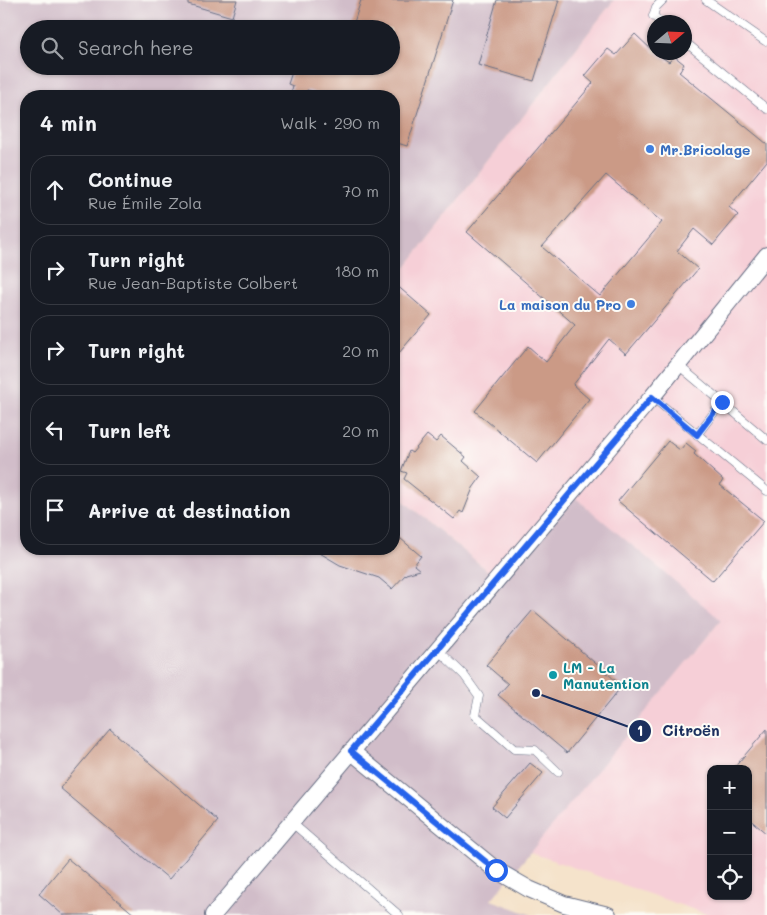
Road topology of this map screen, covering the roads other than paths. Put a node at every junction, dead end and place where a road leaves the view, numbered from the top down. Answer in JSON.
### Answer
{"nodes":[{"id":1,"x":664,"y":0,"type":"edge"},
{"id":2,"x":706,"y":0,"type":"edge"},
{"id":3,"x":653,"y":15,"type":"edge"},
{"id":4,"x":766,"y":42,"type":"edge"},
{"id":5,"x":692,"y":47,"type":"edge"},
{"id":6,"x":767,"y":108,"type":"edge"},
{"id":7,"x":767,"y":255,"type":"edge"},
{"id":8,"x":677,"y":364,"type":"junction"},
{"id":9,"x":652,"y":397,"type":"junction"},
{"id":10,"x":722,"y":402,"type":"junction"},
{"id":11,"x":697,"y":435,"type":"junction"},
{"id":12,"x":767,"y":440,"type":"edge"},
{"id":13,"x":767,"y":492,"type":"edge"},
{"id":14,"x":437,"y":650,"type":"junction"},
{"id":15,"x":351,"y":751,"type":"junction"},
{"id":16,"x":558,"y":772,"type":"dead end"},
{"id":17,"x":291,"y":822,"type":"junction"},
{"id":18,"x":213,"y":915,"type":"edge"},
{"id":19,"x":399,"y":915,"type":"edge"},
{"id":20,"x":608,"y":915,"type":"edge"}],
"edges":[{"from":1,"to":3,"type":"lane"},
{"from":2,"to":4,"type":"lane"},
{"from":5,"to":6,"type":"lane"},
{"from":7,"to":8,"type":"street"},
{"from":8,"to":9,"type":"street"},
{"from":8,"to":10,"type":"lane"},
{"from":9,"to":11,"type":"lane"},
{"from":9,"to":14,"type":"street"},
{"from":10,"to":11,"type":"lane"},
{"from":10,"to":12,"type":"lane"},
{"from":11,"to":13,"type":"lane"},
{"from":14,"to":15,"type":"street"},
{"from":14,"to":16,"type":"lane"},
{"from":15,"to":17,"type":"street"},
{"from":15,"to":20,"type":"street"},
{"from":17,"to":18,"type":"street"},
{"from":17,"to":19,"type":"lane"}]}
